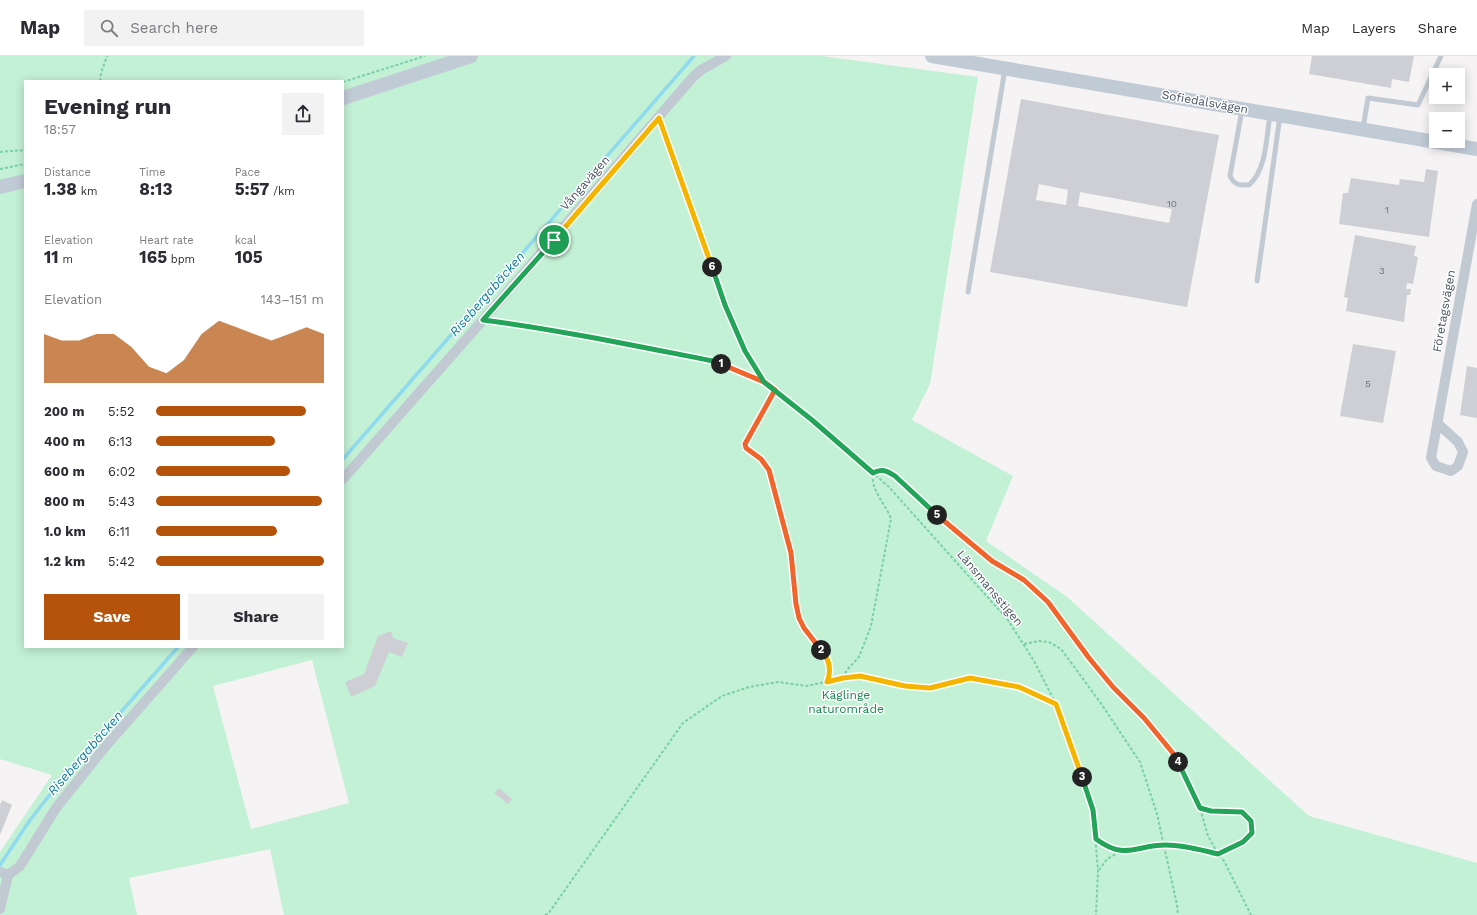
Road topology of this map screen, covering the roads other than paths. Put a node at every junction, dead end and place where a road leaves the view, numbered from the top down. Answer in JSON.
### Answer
{"nodes":[{"id":1,"x":471,"y":56,"type":"edge"},
{"id":2,"x":726,"y":56,"type":"edge"},
{"id":3,"x":932,"y":56,"type":"edge"},
{"id":4,"x":1441,"y":56,"type":"edge"},
{"id":5,"x":1006,"y":68,"type":"junction"},
{"id":6,"x":344,"y":98,"type":"edge"},
{"id":7,"x":1243,"y":109,"type":"junction"},
{"id":8,"x":1275,"y":114,"type":"junction"},
{"id":9,"x":1363,"y":129,"type":"junction"},
{"id":10,"x":1477,"y":149,"type":"edge"},
{"id":11,"x":24,"y":181,"type":"edge"},
{"id":12,"x":0,"y":187,"type":"edge"},
{"id":13,"x":1477,"y":204,"type":"edge"},
{"id":14,"x":1257,"y":281,"type":"dead end"},
{"id":15,"x":968,"y":292,"type":"dead end"},
{"id":16,"x":1437,"y":423,"type":"dead end"},
{"id":17,"x":344,"y":478,"type":"edge"},
{"id":18,"x":192,"y":648,"type":"edge"},
{"id":19,"x":4,"y":873,"type":"edge"},
{"id":20,"x":0,"y":909,"type":"edge"}],
"edges":[{"from":1,"to":6,"type":"main road"},
{"from":2,"to":17,"type":"street","name":"Vångavägen"},
{"from":3,"to":5,"type":"main road","name":"Sofiedalsvägen"},
{"from":4,"to":9,"type":"lane"},
{"from":5,"to":7,"type":"main road","name":"Sofiedalsvägen"},
{"from":5,"to":15,"type":"lane"},
{"from":7,"to":8,"type":"main road","name":"Sofiedalsvägen"},
{"from":7,"to":8,"type":"lane"},
{"from":8,"to":9,"type":"main road","name":"Sofiedalsvägen"},
{"from":8,"to":14,"type":"lane"},
{"from":9,"to":10,"type":"main road","name":"Sofiedalsvägen"},
{"from":11,"to":12,"type":"main road"},
{"from":13,"to":16,"type":"street","name":"Företagsvägen"},
{"from":18,"to":19,"type":"street"},
{"from":19,"to":20,"type":"street"}]}
